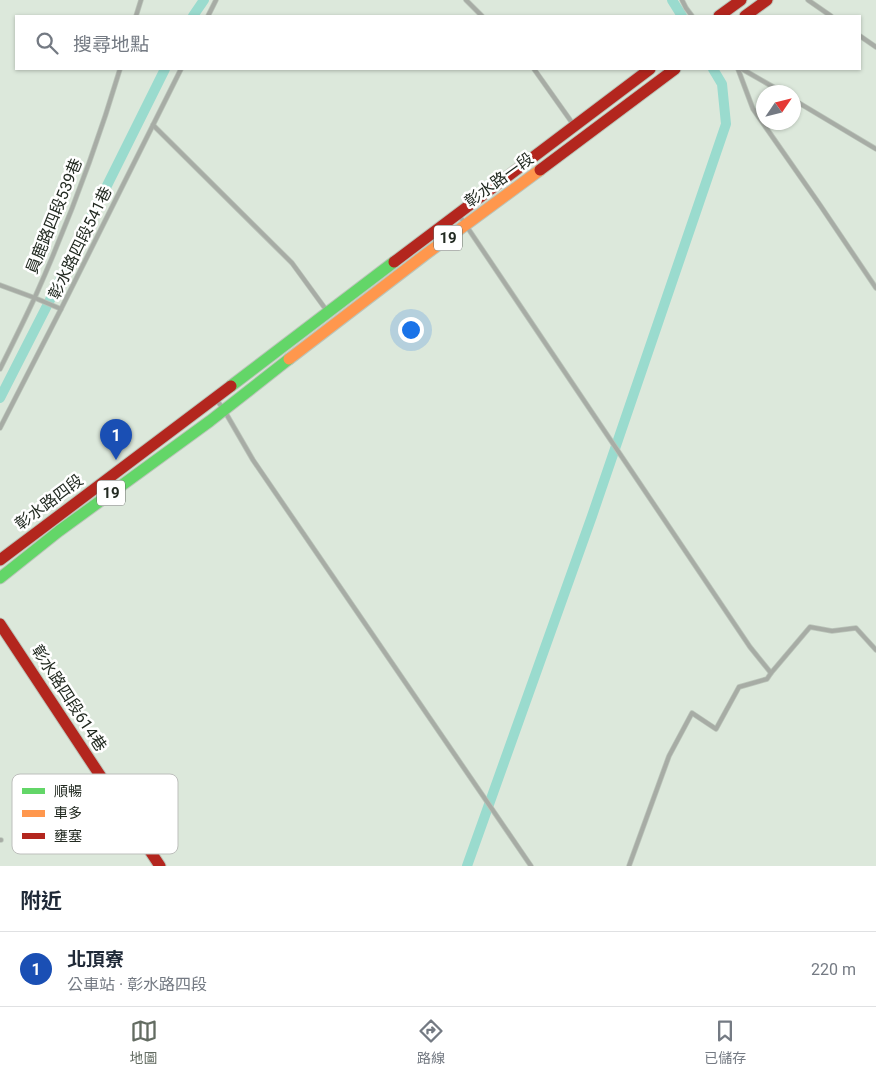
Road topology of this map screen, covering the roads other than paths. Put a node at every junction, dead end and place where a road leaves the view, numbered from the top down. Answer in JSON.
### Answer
{"nodes":[{"id":1,"x":141,"y":0,"type":"edge"},
{"id":2,"x":216,"y":0,"type":"edge"},
{"id":3,"x":466,"y":0,"type":"edge"},
{"id":4,"x":682,"y":0,"type":"edge"},
{"id":5,"x":741,"y":0,"type":"edge"},
{"id":6,"x":767,"y":0,"type":"edge"},
{"id":7,"x":808,"y":0,"type":"edge"},
{"id":8,"x":136,"y":15,"type":"edge"},
{"id":9,"x":208,"y":15,"type":"edge"},
{"id":10,"x":481,"y":15,"type":"edge"},
{"id":11,"x":691,"y":15,"type":"edge"},
{"id":12,"x":720,"y":15,"type":"edge"},
{"id":13,"x":746,"y":15,"type":"edge"},
{"id":14,"x":830,"y":15,"type":"edge"},
{"id":15,"x":861,"y":37,"type":"edge"},
{"id":16,"x":876,"y":47,"type":"edge"},
{"id":17,"x":120,"y":70,"type":"edge"},
{"id":18,"x":180,"y":70,"type":"edge"},
{"id":19,"x":535,"y":70,"type":"edge"},
{"id":20,"x":649,"y":70,"type":"edge"},
{"id":21,"x":674,"y":70,"type":"edge"},
{"id":22,"x":738,"y":70,"type":"edge"},
{"id":23,"x":744,"y":70,"type":"edge"},
{"id":24,"x":770,"y":85,"type":"edge"},
{"id":25,"x":801,"y":104,"type":"edge"},
{"id":26,"x":153,"y":125,"type":"junction"},
{"id":27,"x":574,"y":126,"type":"junction"},
{"id":28,"x":876,"y":149,"type":"edge"},
{"id":29,"x":458,"y":213,"type":"junction"},
{"id":30,"x":465,"y":225,"type":"junction"},
{"id":31,"x":0,"y":285,"type":"edge"},
{"id":32,"x":876,"y":288,"type":"edge"},
{"id":33,"x":35,"y":298,"type":"junction"},
{"id":34,"x":61,"y":310,"type":"junction"},
{"id":35,"x":327,"y":312,"type":"junction"},
{"id":36,"x":0,"y":369,"type":"edge"},
{"id":37,"x":214,"y":398,"type":"junction"},
{"id":38,"x":224,"y":410,"type":"junction"},
{"id":39,"x":0,"y":428,"type":"edge"},
{"id":40,"x":0,"y":560,"type":"edge"},
{"id":41,"x":0,"y":578,"type":"edge"},
{"id":42,"x":0,"y":624,"type":"edge"},
{"id":43,"x":876,"y":650,"type":"edge"},
{"id":44,"x":772,"y":673,"type":"junction"},
{"id":45,"x":99,"y":774,"type":"edge"},
{"id":46,"x":152,"y":854,"type":"edge"},
{"id":47,"x":160,"y":866,"type":"edge"},
{"id":48,"x":531,"y":866,"type":"edge"},
{"id":49,"x":629,"y":866,"type":"edge"}],
"edges":[{"from":1,"to":8,"type":"lane"},
{"from":2,"to":9,"type":"lane"},
{"from":3,"to":10,"type":"lane"},
{"from":4,"to":11,"type":"lane"},
{"from":5,"to":12,"type":"main road"},
{"from":6,"to":13,"type":"main road"},
{"from":7,"to":14,"type":"lane"},
{"from":15,"to":16,"type":"lane"},
{"from":17,"to":33,"type":"lane","name":"員鹿路四段539巷"},
{"from":18,"to":26,"type":"lane","name":"彰水路四段541巷"},
{"from":19,"to":27,"type":"lane"},
{"from":20,"to":27,"type":"main road","name":"彰水路一段","number":"19"},
{"from":21,"to":30,"type":"main road","name":"彰水路一段","number":"19"},
{"from":22,"to":32,"type":"lane"},
{"from":23,"to":24,"type":"lane"},
{"from":25,"to":28,"type":"lane"},
{"from":26,"to":34,"type":"lane","name":"彰水路四段541巷"},
{"from":26,"to":35,"type":"lane"},
{"from":27,"to":29,"type":"main road","name":"彰水路一段","number":"19"},
{"from":29,"to":30,"type":"lane"},
{"from":29,"to":35,"type":"main road","name":"彰水路一段","number":"19"},
{"from":30,"to":38,"type":"main road","name":"彰水路一段","number":"19"},
{"from":30,"to":44,"type":"lane"},
{"from":31,"to":33,"type":"lane"},
{"from":33,"to":34,"type":"lane"},
{"from":33,"to":36,"type":"lane","name":"員鹿路四段539巷"},
{"from":34,"to":39,"type":"lane","name":"彰水路四段541巷"},
{"from":35,"to":37,"type":"main road","name":"彰水路一段","number":"19"},
{"from":37,"to":38,"type":"lane"},
{"from":37,"to":40,"type":"main road","name":"彰水路四段","number":"19"},
{"from":38,"to":41,"type":"main road","name":"彰水路四段","number":"19"},
{"from":38,"to":48,"type":"lane"},
{"from":42,"to":45,"type":"main road","name":"彰水路四段614巷"},
{"from":43,"to":44,"type":"lane"},
{"from":44,"to":49,"type":"lane"},
{"from":46,"to":47,"type":"main road","name":"彰水路四段614巷"}]}
